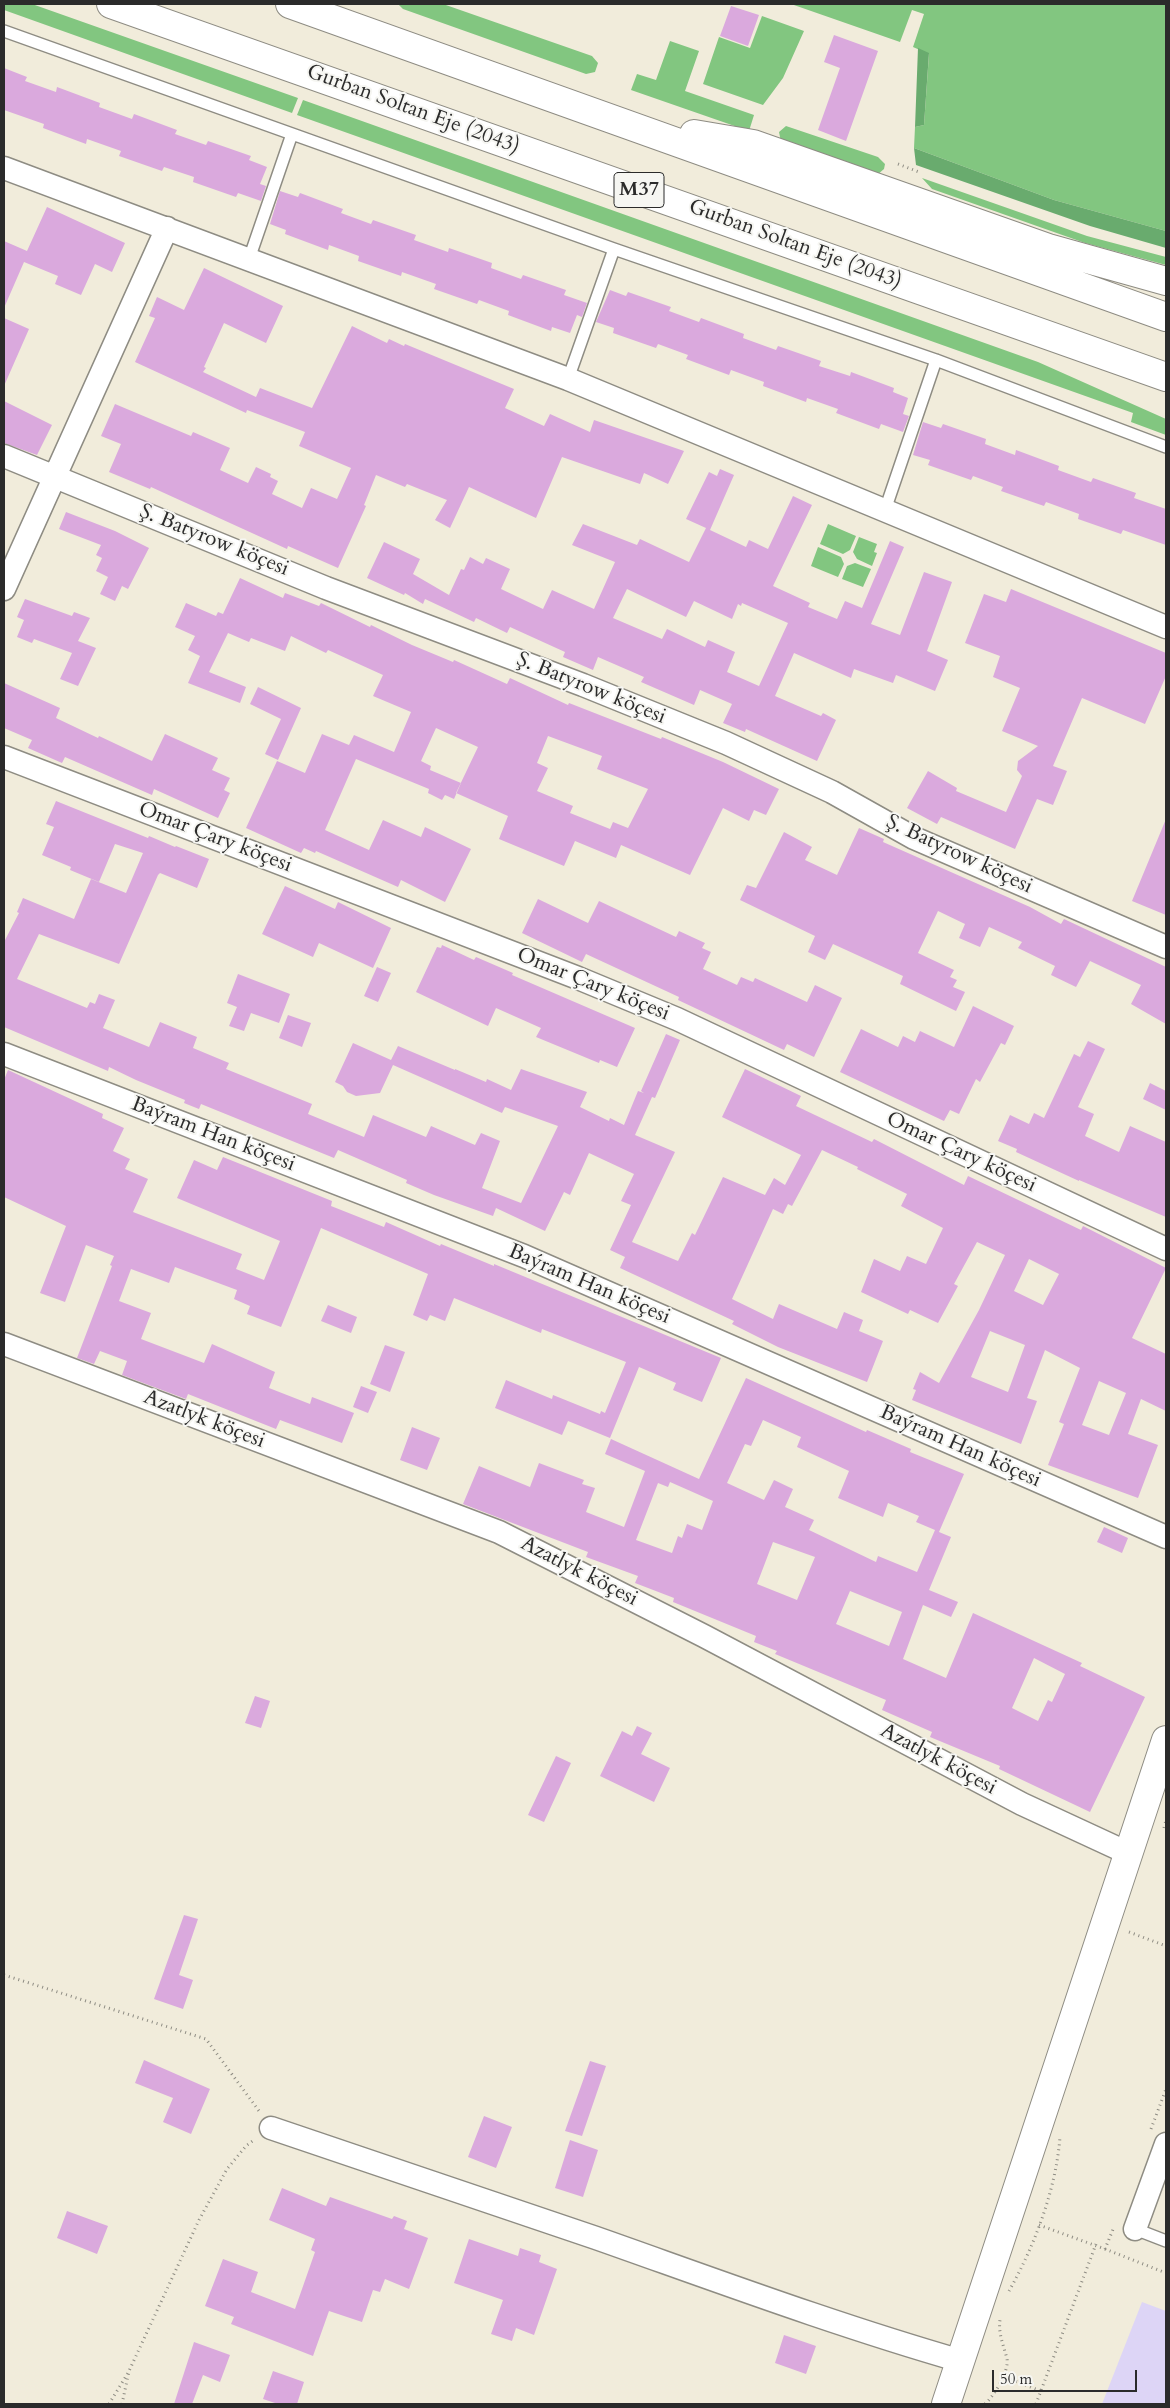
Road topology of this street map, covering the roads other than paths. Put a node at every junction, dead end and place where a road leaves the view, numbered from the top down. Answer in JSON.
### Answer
{"nodes":[{"id":1,"x":112,"y":4,"type":"edge"},
{"id":2,"x":290,"y":4,"type":"edge"},
{"id":3,"x":4,"y":31,"type":"edge"},
{"id":4,"x":630,"y":124,"type":"junction"},
{"id":5,"x":292,"y":134,"type":"junction"},
{"id":6,"x":4,"y":168,"type":"edge"},
{"id":7,"x":906,"y":198,"type":"junction"},
{"id":8,"x":167,"y":228,"type":"junction"},
{"id":9,"x":614,"y":249,"type":"junction"},
{"id":10,"x":249,"y":259,"type":"junction"},
{"id":11,"x":1166,"y":281,"type":"edge"},
{"id":12,"x":1115,"y":298,"type":"junction"},
{"id":13,"x":1166,"y":316,"type":"edge"},
{"id":14,"x":1068,"y":342,"type":"junction"},
{"id":15,"x":936,"y":360,"type":"junction"},
{"id":16,"x":1166,"y":377,"type":"edge"},
{"id":17,"x":568,"y":379,"type":"junction"},
{"id":18,"x":1166,"y":398,"type":"edge"},
{"id":19,"x":1166,"y":447,"type":"edge"},
{"id":20,"x":4,"y":456,"type":"edge"},
{"id":21,"x":54,"y":476,"type":"junction"},
{"id":22,"x":885,"y":510,"type":"junction"},
{"id":23,"x":4,"y":589,"type":"edge"},
{"id":24,"x":1166,"y":628,"type":"edge"},
{"id":25,"x":4,"y":757,"type":"edge"},
{"id":26,"x":1166,"y":947,"type":"edge"},
{"id":27,"x":4,"y":1054,"type":"edge"},
{"id":28,"x":1166,"y":1249,"type":"edge"},
{"id":29,"x":4,"y":1344,"type":"edge"},
{"id":30,"x":1166,"y":1537,"type":"edge"},
{"id":31,"x":1166,"y":1740,"type":"edge"},
{"id":32,"x":1130,"y":1854,"type":"junction"},
{"id":33,"x":271,"y":2128,"type":"road end"},
{"id":34,"x":1158,"y":2138,"type":"edge"},
{"id":35,"x":1125,"y":2225,"type":"joint"},
{"id":36,"x":1166,"y":2241,"type":"edge"},
{"id":37,"x":961,"y":2361,"type":"junction"},
{"id":38,"x":946,"y":2404,"type":"edge"}],
"edges":[{"from":1,"to":14,"type":"main road","name":"Gurban Soltan Eje (2043)","number":"M37"},
{"from":2,"to":4,"type":"main road"},
{"from":3,"to":5,"type":"lane"},
{"from":4,"to":7,"type":"main road"},
{"from":4,"to":12,"type":"main road"},
{"from":5,"to":9,"type":"lane"},
{"from":5,"to":10,"type":"lane"},
{"from":6,"to":8,"type":"street"},
{"from":7,"to":11,"type":"main road"},
{"from":7,"to":12,"type":"main road"},
{"from":8,"to":10,"type":"street"},
{"from":8,"to":21,"type":"street"},
{"from":9,"to":15,"type":"lane"},
{"from":9,"to":17,"type":"lane"},
{"from":10,"to":17,"type":"street"},
{"from":12,"to":13,"type":"main road"},
{"from":14,"to":16,"type":"main road","name":"Gurban Soltan Eje (2043)","number":"M37"},
{"from":14,"to":18,"type":"main road"},
{"from":15,"to":19,"type":"lane"},
{"from":15,"to":22,"type":"lane"},
{"from":17,"to":22,"type":"street"},
{"from":20,"to":21,"type":"street","name":"Ş. Batyrow köçesi"},
{"from":21,"to":23,"type":"street"},
{"from":21,"to":26,"type":"street","name":"Ş. Batyrow köçesi"},
{"from":22,"to":24,"type":"street"},
{"from":25,"to":28,"type":"street","name":"Omar Çary köçesi"},
{"from":27,"to":30,"type":"street","name":"Baýram Han köçesi"},
{"from":29,"to":32,"type":"street","name":"Azatlyk köçesi"},
{"from":31,"to":32,"type":"main road"},
{"from":32,"to":37,"type":"main road"},
{"from":33,"to":37,"type":"street"},
{"from":34,"to":35,"type":"street"},
{"from":35,"to":36,"type":"lane"},
{"from":37,"to":38,"type":"main road"}]}
